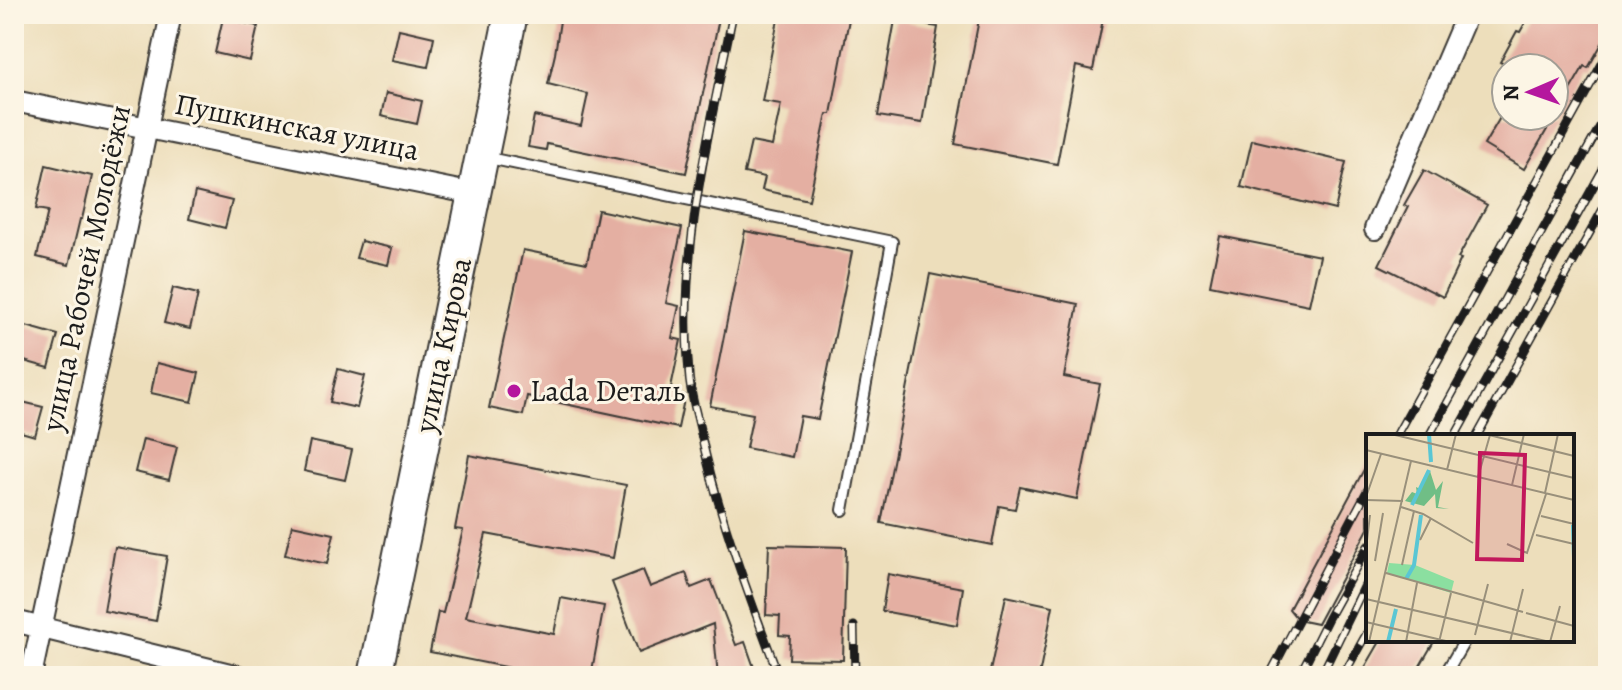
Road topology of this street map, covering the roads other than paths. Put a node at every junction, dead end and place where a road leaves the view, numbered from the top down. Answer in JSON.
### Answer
{"nodes":[{"id":1,"x":171,"y":14,"type":"edge"},
{"id":2,"x":511,"y":14,"type":"edge"},
{"id":3,"x":1467,"y":14,"type":"edge"},
{"id":4,"x":14,"y":101,"type":"edge"},
{"id":5,"x":146,"y":128,"type":"junction"},
{"id":6,"x":481,"y":157,"type":"junction"},
{"id":7,"x":474,"y":194,"type":"junction"},
{"id":8,"x":1375,"y":229,"type":"dead end"},
{"id":9,"x":843,"y":510,"type":"dead end"},
{"id":10,"x":14,"y":621,"type":"edge"},
{"id":11,"x":42,"y":627,"type":"junction"},
{"id":12,"x":1464,"y":642,"type":"edge"},
{"id":13,"x":31,"y":676,"type":"edge"},
{"id":14,"x":238,"y":676,"type":"edge"},
{"id":15,"x":375,"y":676,"type":"edge"},
{"id":16,"x":1444,"y":676,"type":"edge"}],
"edges":[{"from":1,"to":5,"type":"street","name":"улица Рабочей Молодёжи"},
{"from":2,"to":6,"type":"main road","name":"улица Кирова"},
{"from":3,"to":8,"type":"street"},
{"from":4,"to":5,"type":"street","name":"Пушкинская улица"},
{"from":5,"to":7,"type":"street","name":"Пушкинская улица"},
{"from":5,"to":11,"type":"street","name":"улица Рабочей Молодёжи"},
{"from":6,"to":7,"type":"main road","name":"улица Кирова"},
{"from":6,"to":9,"type":"lane"},
{"from":7,"to":15,"type":"main road","name":"улица Кирова"},
{"from":10,"to":11,"type":"street"},
{"from":11,"to":13,"type":"street","name":"улица Рабочей Молодёжи"},
{"from":11,"to":14,"type":"street"},
{"from":12,"to":16,"type":"lane"}]}
